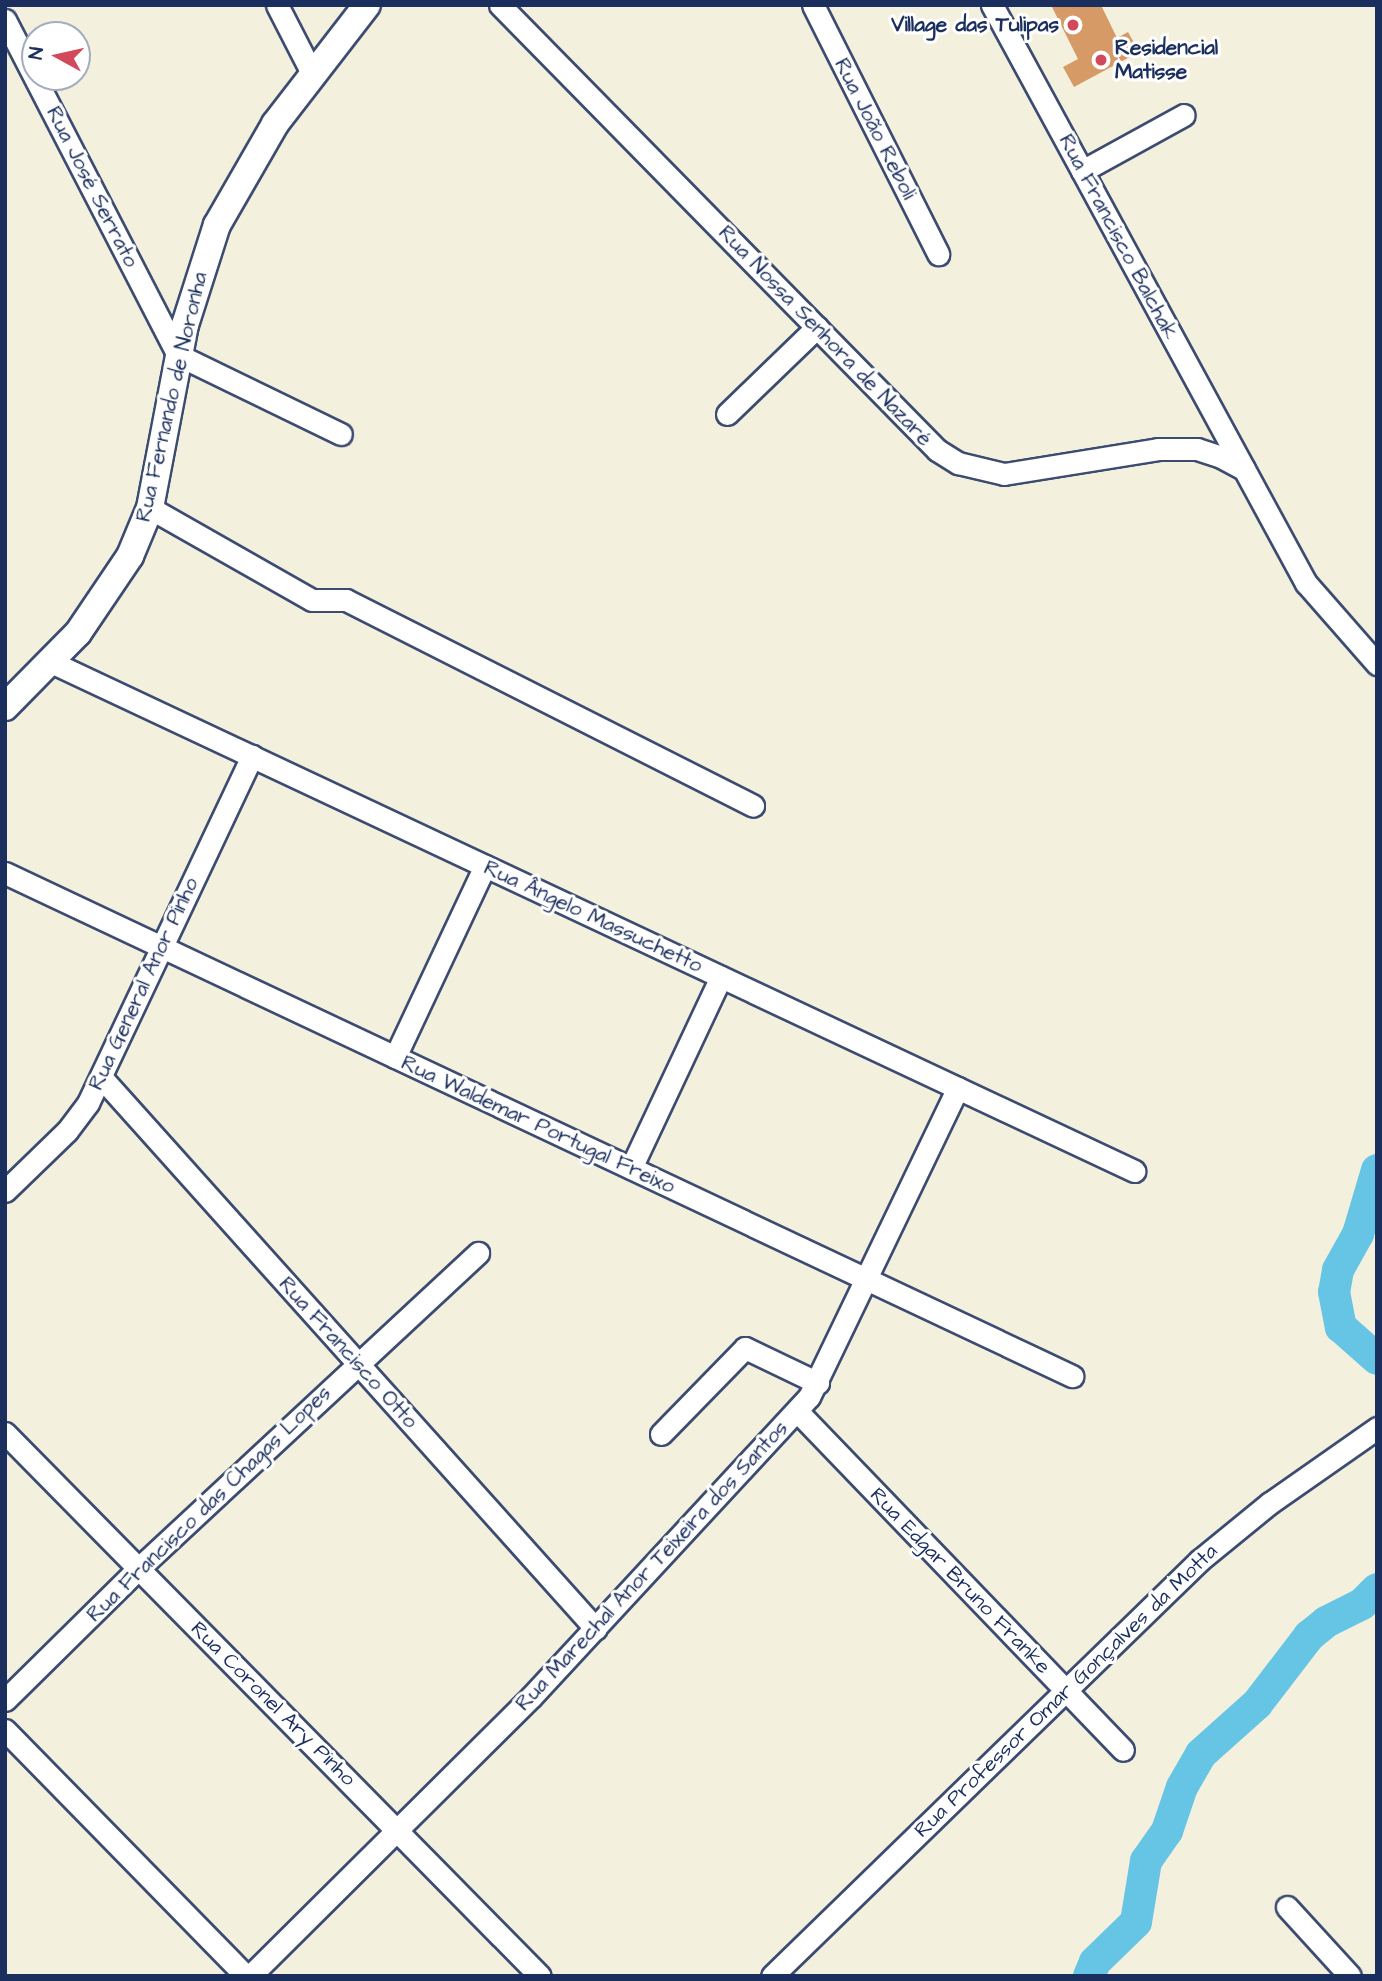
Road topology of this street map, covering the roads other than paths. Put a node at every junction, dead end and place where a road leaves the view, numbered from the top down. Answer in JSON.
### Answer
{"nodes":[{"id":1,"x":277,"y":5,"type":"edge"},
{"id":2,"x":367,"y":5,"type":"edge"},
{"id":3,"x":500,"y":5,"type":"edge"},
{"id":4,"x":813,"y":5,"type":"edge"},
{"id":5,"x":992,"y":5,"type":"edge"},
{"id":6,"x":5,"y":20,"type":"edge"},
{"id":7,"x":313,"y":75,"type":"junction"},
{"id":8,"x":1184,"y":115,"type":"dead end"},
{"id":9,"x":1082,"y":171,"type":"junction"},
{"id":10,"x":938,"y":254,"type":"dead end"},
{"id":11,"x":817,"y":327,"type":"junction"},
{"id":12,"x":178,"y":355,"type":"junction"},
{"id":13,"x":727,"y":414,"type":"dead end"},
{"id":14,"x":341,"y":434,"type":"dead end"},
{"id":15,"x":1244,"y":469,"type":"junction"},
{"id":16,"x":150,"y":508,"type":"junction"},
{"id":17,"x":51,"y":662,"type":"junction"},
{"id":18,"x":1377,"y":664,"type":"edge"},
{"id":19,"x":5,"y":706,"type":"edge"},
{"id":20,"x":252,"y":756,"type":"junction"},
{"id":21,"x":753,"y":806,"type":"dead end"},
{"id":22,"x":485,"y":866,"type":"junction"},
{"id":23,"x":5,"y":873,"type":"edge"},
{"id":24,"x":161,"y":947,"type":"junction"},
{"id":25,"x":721,"y":977,"type":"junction"},
{"id":26,"x":395,"y":1057,"type":"junction"},
{"id":27,"x":100,"y":1077,"type":"junction"},
{"id":28,"x":958,"y":1088,"type":"junction"},
{"id":29,"x":631,"y":1168,"type":"junction"},
{"id":30,"x":1134,"y":1171,"type":"dead end"},
{"id":31,"x":5,"y":1191,"type":"edge"},
{"id":32,"x":478,"y":1254,"type":"dead end"},
{"id":33,"x":867,"y":1279,"type":"junction"},
{"id":34,"x":357,"y":1363,"type":"junction"},
{"id":35,"x":1072,"y":1376,"type":"dead end"},
{"id":36,"x":818,"y":1383,"type":"junction"},
{"id":37,"x":797,"y":1411,"type":"junction"},
{"id":38,"x":1377,"y":1428,"type":"edge"},
{"id":39,"x":5,"y":1433,"type":"edge"},
{"id":40,"x":661,"y":1434,"type":"dead end"},
{"id":41,"x":139,"y":1568,"type":"junction"},
{"id":42,"x":596,"y":1629,"type":"junction"},
{"id":43,"x":1065,"y":1690,"type":"junction"},
{"id":44,"x":5,"y":1700,"type":"edge"},
{"id":45,"x":5,"y":1730,"type":"edge"},
{"id":46,"x":1123,"y":1750,"type":"dead end"},
{"id":47,"x":397,"y":1830,"type":"junction"},
{"id":48,"x":1287,"y":1907,"type":"dead end"},
{"id":49,"x":248,"y":1976,"type":"edge"},
{"id":50,"x":540,"y":1976,"type":"edge"},
{"id":51,"x":772,"y":1976,"type":"edge"},
{"id":52,"x":1349,"y":1976,"type":"edge"}],
"edges":[{"from":1,"to":7,"type":"street"},
{"from":2,"to":7,"type":"main road","name":"Rua Fernando de Noronha"},
{"from":3,"to":11,"type":"street","name":"Rua Nossa Senhora de Nazaré"},
{"from":4,"to":10,"type":"street","name":"Rua João Reboli"},
{"from":5,"to":9,"type":"street","name":"Rua Francisco Balchak"},
{"from":6,"to":12,"type":"street","name":"Rua José Serrato"},
{"from":7,"to":12,"type":"main road","name":"Rua Fernando de Noronha"},
{"from":8,"to":9,"type":"street"},
{"from":9,"to":15,"type":"street","name":"Rua Francisco Balchak"},
{"from":11,"to":13,"type":"street"},
{"from":11,"to":15,"type":"street","name":"Rua Nossa Senhora de Nazaré"},
{"from":12,"to":14,"type":"street"},
{"from":12,"to":16,"type":"main road","name":"Rua Fernando de Noronha"},
{"from":15,"to":18,"type":"street"},
{"from":16,"to":17,"type":"main road","name":"Rua Fernando de Noronha"},
{"from":16,"to":21,"type":"street"},
{"from":17,"to":19,"type":"main road","name":"Rua Fernando de Noronha"},
{"from":17,"to":20,"type":"street","name":"Rua Ângelo Massuchetto"},
{"from":20,"to":22,"type":"street","name":"Rua Ângelo Massuchetto"},
{"from":20,"to":24,"type":"street","name":"Rua General Anor Pinho"},
{"from":22,"to":25,"type":"street","name":"Rua Ângelo Massuchetto"},
{"from":22,"to":26,"type":"street"},
{"from":23,"to":24,"type":"street","name":"Rua Waldemar Portugal Freixo"},
{"from":24,"to":26,"type":"street","name":"Rua Waldemar Portugal Freixo"},
{"from":24,"to":27,"type":"street","name":"Rua General Anor Pinho"},
{"from":25,"to":28,"type":"street","name":"Rua Ângelo Massuchetto"},
{"from":25,"to":29,"type":"street"},
{"from":26,"to":29,"type":"street","name":"Rua Waldemar Portugal Freixo"},
{"from":27,"to":31,"type":"street","name":"Rua General Anor Pinho"},
{"from":27,"to":34,"type":"street","name":"Rua Francisco Otto"},
{"from":28,"to":30,"type":"street","name":"Rua Ângelo Massuchetto"},
{"from":28,"to":33,"type":"street","name":"Rua Marechal Anor Teixeira dos Santos"},
{"from":29,"to":33,"type":"street","name":"Rua Waldemar Portugal Freixo"},
{"from":32,"to":34,"type":"street","name":"Rua Francisco das Chagas Lopes"},
{"from":33,"to":35,"type":"street","name":"Rua Waldemar Portugal Freixo"},
{"from":33,"to":36,"type":"street","name":"Rua Marechal Anor Teixeira dos Santos"},
{"from":34,"to":41,"type":"street","name":"Rua Francisco das Chagas Lopes"},
{"from":34,"to":42,"type":"street","name":"Rua Francisco Otto"},
{"from":36,"to":37,"type":"street","name":"Rua Marechal Anor Teixeira dos Santos"},
{"from":36,"to":40,"type":"street"},
{"from":37,"to":42,"type":"street","name":"Rua Marechal Anor Teixeira dos Santos"},
{"from":37,"to":43,"type":"street","name":"Rua Edgar Bruno Franke"},
{"from":38,"to":43,"type":"street","name":"Rua Professor Omar Gonçalves da Motta"},
{"from":39,"to":41,"type":"street","name":"Rua Coronel Ary Pinho"},
{"from":41,"to":44,"type":"street","name":"Rua Francisco das Chagas Lopes"},
{"from":41,"to":47,"type":"street","name":"Rua Coronel Ary Pinho"},
{"from":42,"to":47,"type":"street","name":"Rua Marechal Anor Teixeira dos Santos"},
{"from":43,"to":46,"type":"street","name":"Rua Edgar Bruno Franke"},
{"from":43,"to":51,"type":"street","name":"Rua Professor Omar Gonçalves da Motta"},
{"from":45,"to":49,"type":"street"},
{"from":47,"to":49,"type":"street","name":"Rua Marechal Anor Teixeira dos Santos"},
{"from":47,"to":50,"type":"street","name":"Rua Coronel Ary Pinho"},
{"from":48,"to":52,"type":"street"}]}
